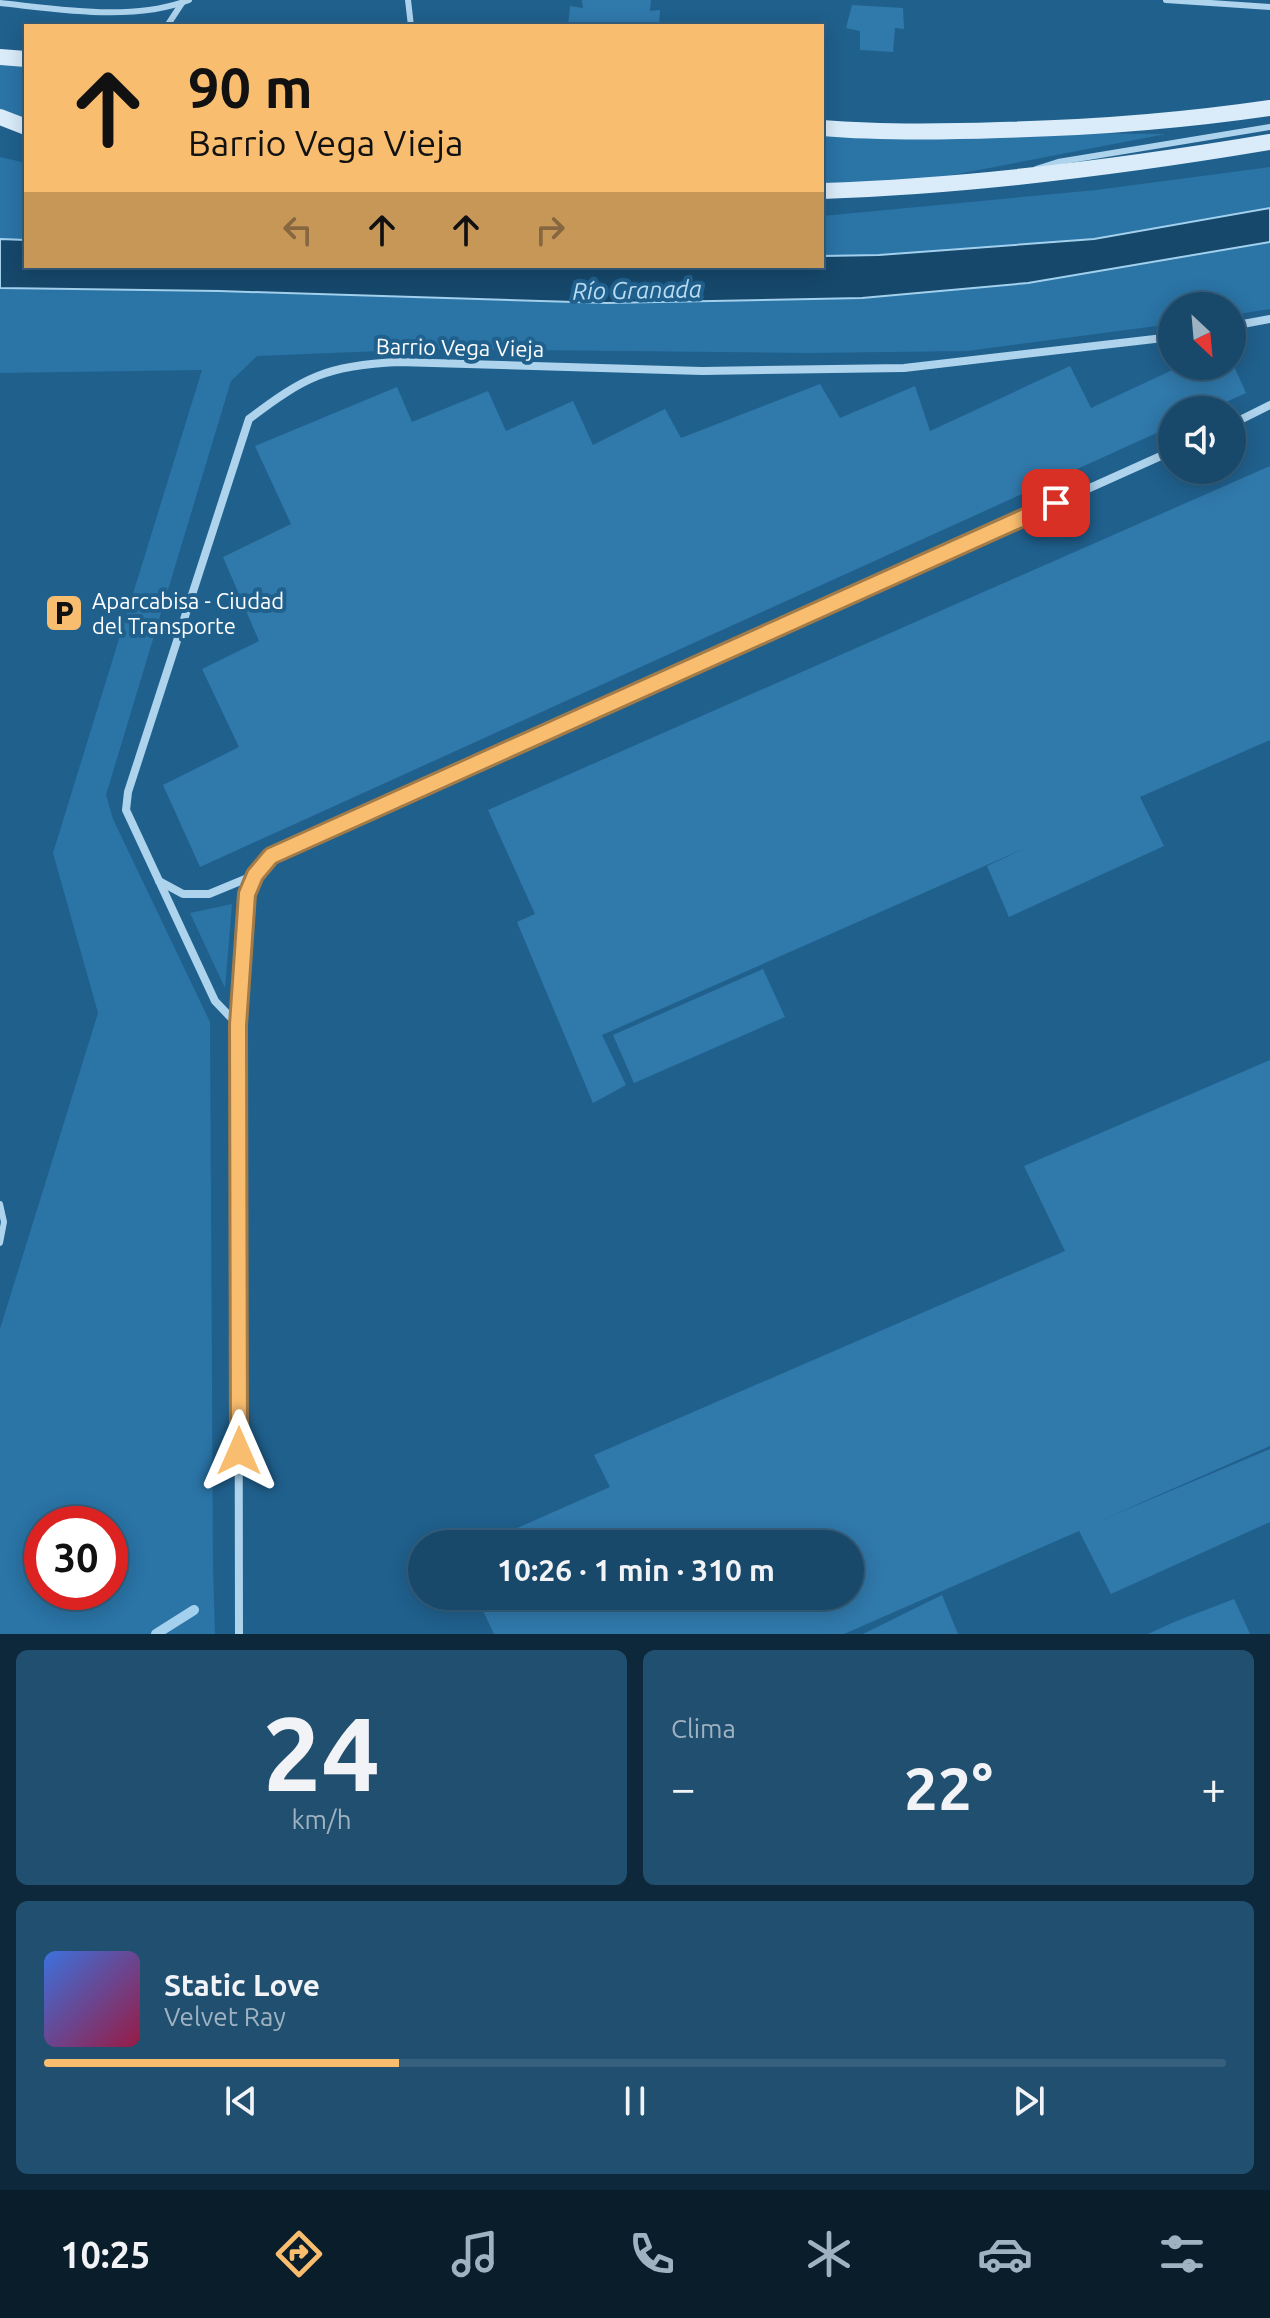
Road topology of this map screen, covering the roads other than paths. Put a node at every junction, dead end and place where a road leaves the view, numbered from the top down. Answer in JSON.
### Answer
{"nodes":[{"id":1,"x":408,"y":0,"type":"edge"},
{"id":2,"x":1166,"y":0,"type":"edge"},
{"id":3,"x":185,"y":1,"type":"edge"},
{"id":4,"x":0,"y":3,"type":"edge"},
{"id":5,"x":1270,"y":7,"type":"edge"},
{"id":6,"x":168,"y":24,"type":"edge"},
{"id":7,"x":413,"y":24,"type":"edge"},
{"id":8,"x":0,"y":57,"type":"edge"},
{"id":9,"x":24,"y":59,"type":"edge"},
{"id":10,"x":1270,"y":108,"type":"edge"},
{"id":11,"x":0,"y":117,"type":"edge"},
{"id":12,"x":24,"y":126,"type":"edge"},
{"id":13,"x":1270,"y":127,"type":"edge"},
{"id":14,"x":824,"y":128,"type":"edge"},
{"id":15,"x":1270,"y":142,"type":"edge"},
{"id":16,"x":1002,"y":179,"type":"junction"},
{"id":17,"x":824,"y":191,"type":"edge"},
{"id":18,"x":1270,"y":319,"type":"edge"},
{"id":19,"x":1246,"y":323,"type":"edge"},
{"id":20,"x":1158,"y":339,"type":"edge"},
{"id":21,"x":1270,"y":405,"type":"edge"},
{"id":22,"x":1246,"y":417,"type":"edge"},
{"id":23,"x":1158,"y":457,"type":"edge"},
{"id":24,"x":255,"y":875,"type":"junction"},
{"id":25,"x":159,"y":880,"type":"junction"},
{"id":26,"x":238,"y":1025,"type":"junction"},
{"id":27,"x":0,"y":1204,"type":"edge"},
{"id":28,"x":0,"y":1243,"type":"edge"},
{"id":29,"x":239,"y":1634,"type":"edge"}],
"edges":[{"from":1,"to":7,"type":"lane"},
{"from":2,"to":5,"type":"lane"},
{"from":3,"to":4,"type":"lane"},
{"from":3,"to":6,"type":"lane"},
{"from":8,"to":9,"type":"street"},
{"from":10,"to":14,"type":"street"},
{"from":11,"to":12,"type":"street"},
{"from":13,"to":16,"type":"lane"},
{"from":15,"to":16,"type":"street"},
{"from":16,"to":17,"type":"street"},
{"from":18,"to":19,"type":"street"},
{"from":20,"to":25,"type":"street","name":"Barrio Vega Vieja"},
{"from":21,"to":22,"type":"street"},
{"from":23,"to":24,"type":"street"},
{"from":24,"to":25,"type":"street"},
{"from":24,"to":26,"type":"street"},
{"from":25,"to":26,"type":"street","name":"Barrio Vega Vieja"},
{"from":26,"to":29,"type":"street"},
{"from":27,"to":28,"type":"lane"}]}
